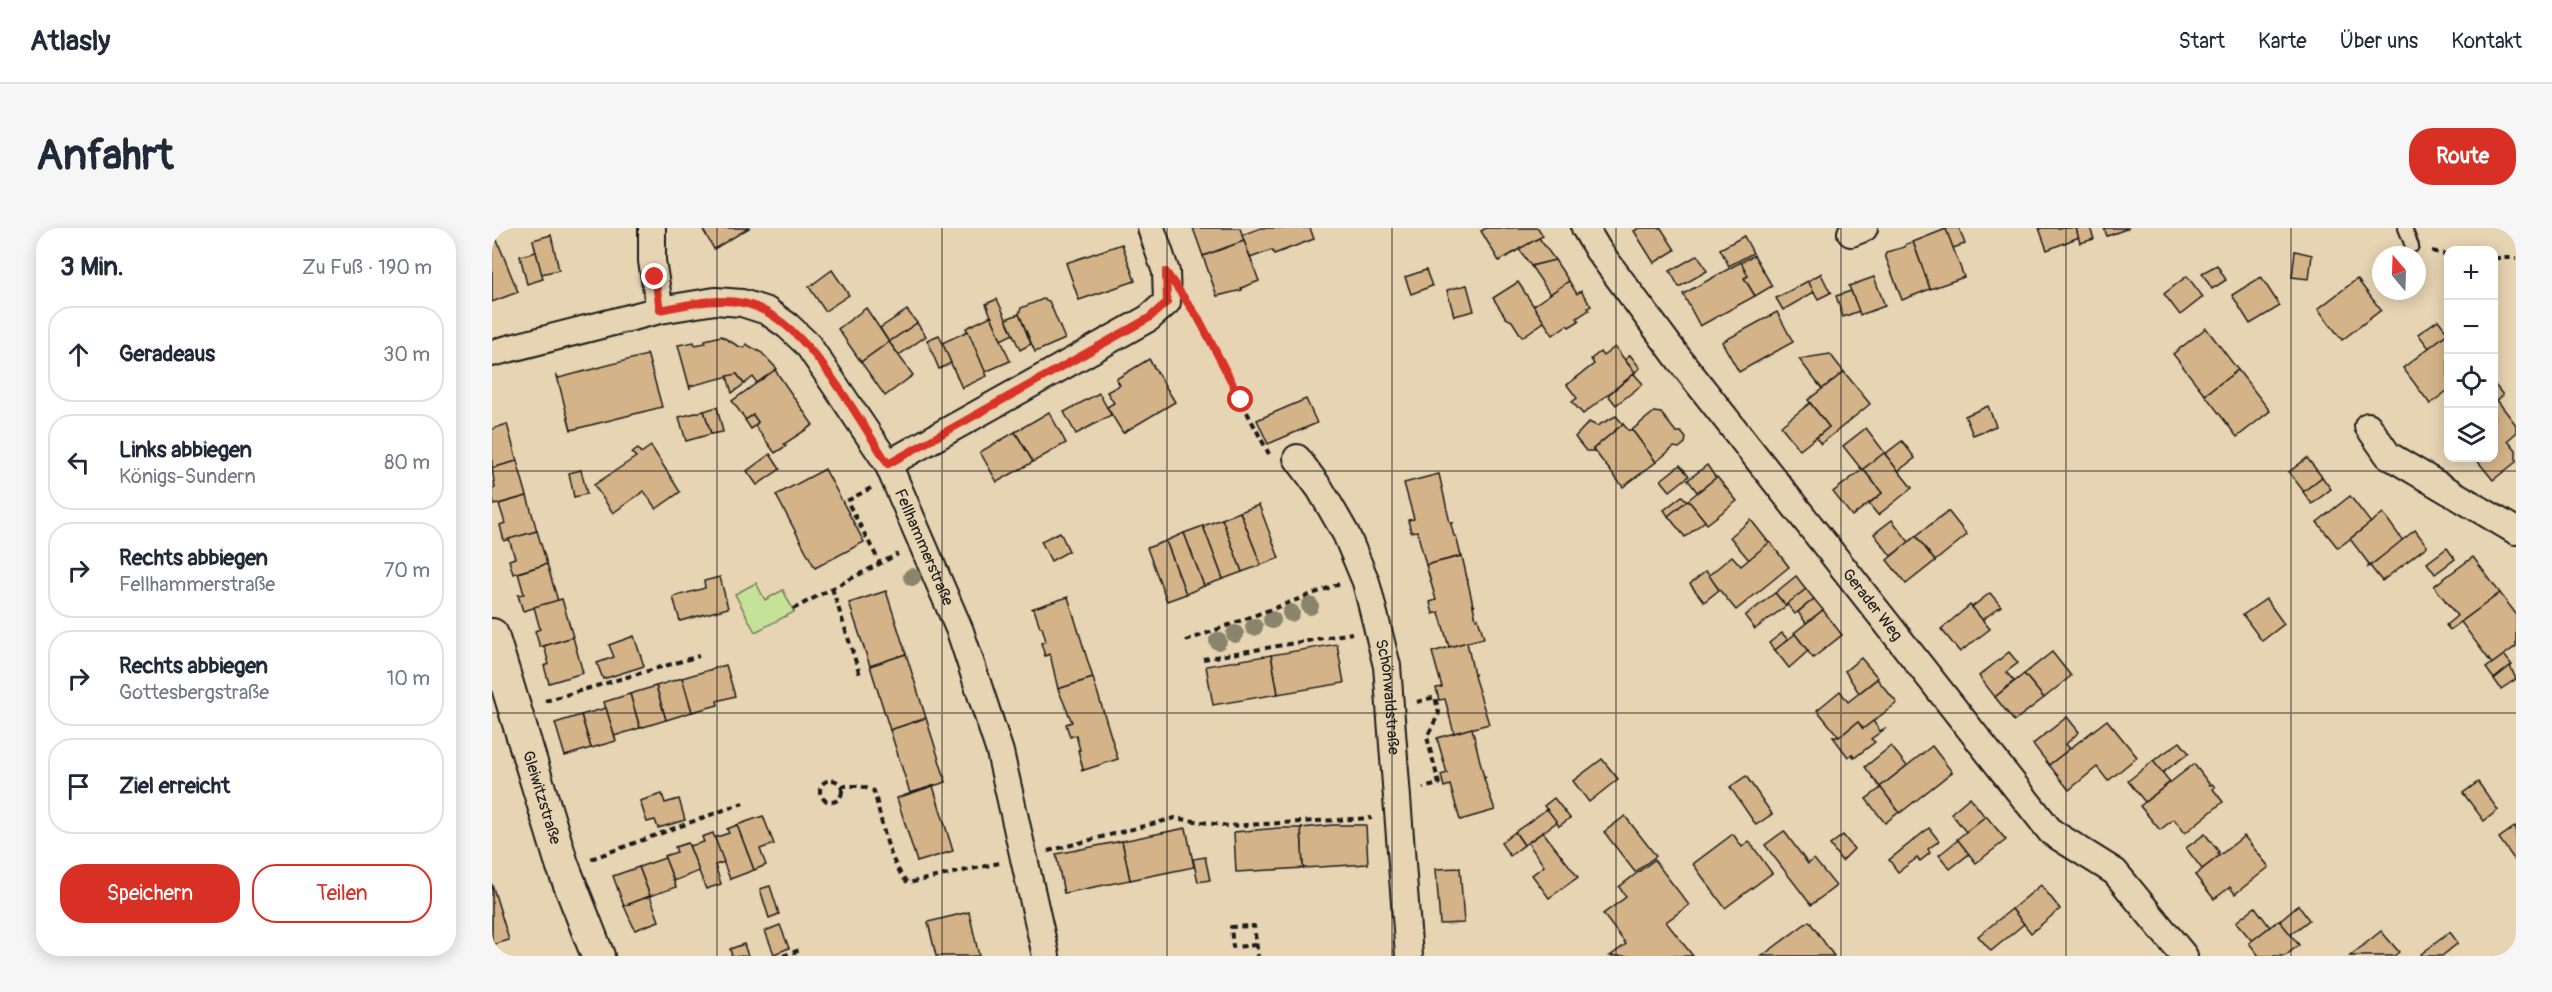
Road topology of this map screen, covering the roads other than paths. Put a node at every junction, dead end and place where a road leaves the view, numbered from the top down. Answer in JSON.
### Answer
{"nodes":[{"id":1,"x":652,"y":228,"type":"edge"},
{"id":2,"x":1151,"y":228,"type":"edge"},
{"id":3,"x":1585,"y":228,"type":"edge"},
{"id":4,"x":2406,"y":228,"type":"edge"},
{"id":5,"x":2412,"y":246,"type":"dead end"},
{"id":6,"x":660,"y":310,"type":"junction"},
{"id":7,"x":492,"y":353,"type":"edge"},
{"id":8,"x":2368,"y":426,"type":"dead end"},
{"id":9,"x":1300,"y":463,"type":"road end"},
{"id":10,"x":888,"y":464,"type":"junction"},
{"id":11,"x":2516,"y":531,"type":"edge"},
{"id":12,"x":492,"y":635,"type":"edge"},
{"id":13,"x":598,"y":956,"type":"edge"},
{"id":14,"x":1046,"y":956,"type":"edge"},
{"id":15,"x":1409,"y":956,"type":"edge"},
{"id":16,"x":2184,"y":956,"type":"edge"}],
"edges":[{"from":1,"to":6,"type":"street"},
{"from":2,"to":10,"type":"street"},
{"from":3,"to":16,"type":"street","name":"Gerader Weg"},
{"from":4,"to":5,"type":"lane"},
{"from":6,"to":7,"type":"street","name":"Fellhammerstraße"},
{"from":6,"to":10,"type":"street","name":"Fellhammerstraße"},
{"from":8,"to":11,"type":"street"},
{"from":9,"to":15,"type":"street","name":"Schönwaldstraße"},
{"from":10,"to":14,"type":"street","name":"Fellhammerstraße"},
{"from":12,"to":13,"type":"street","name":"Gleiwitzstraße"}]}
